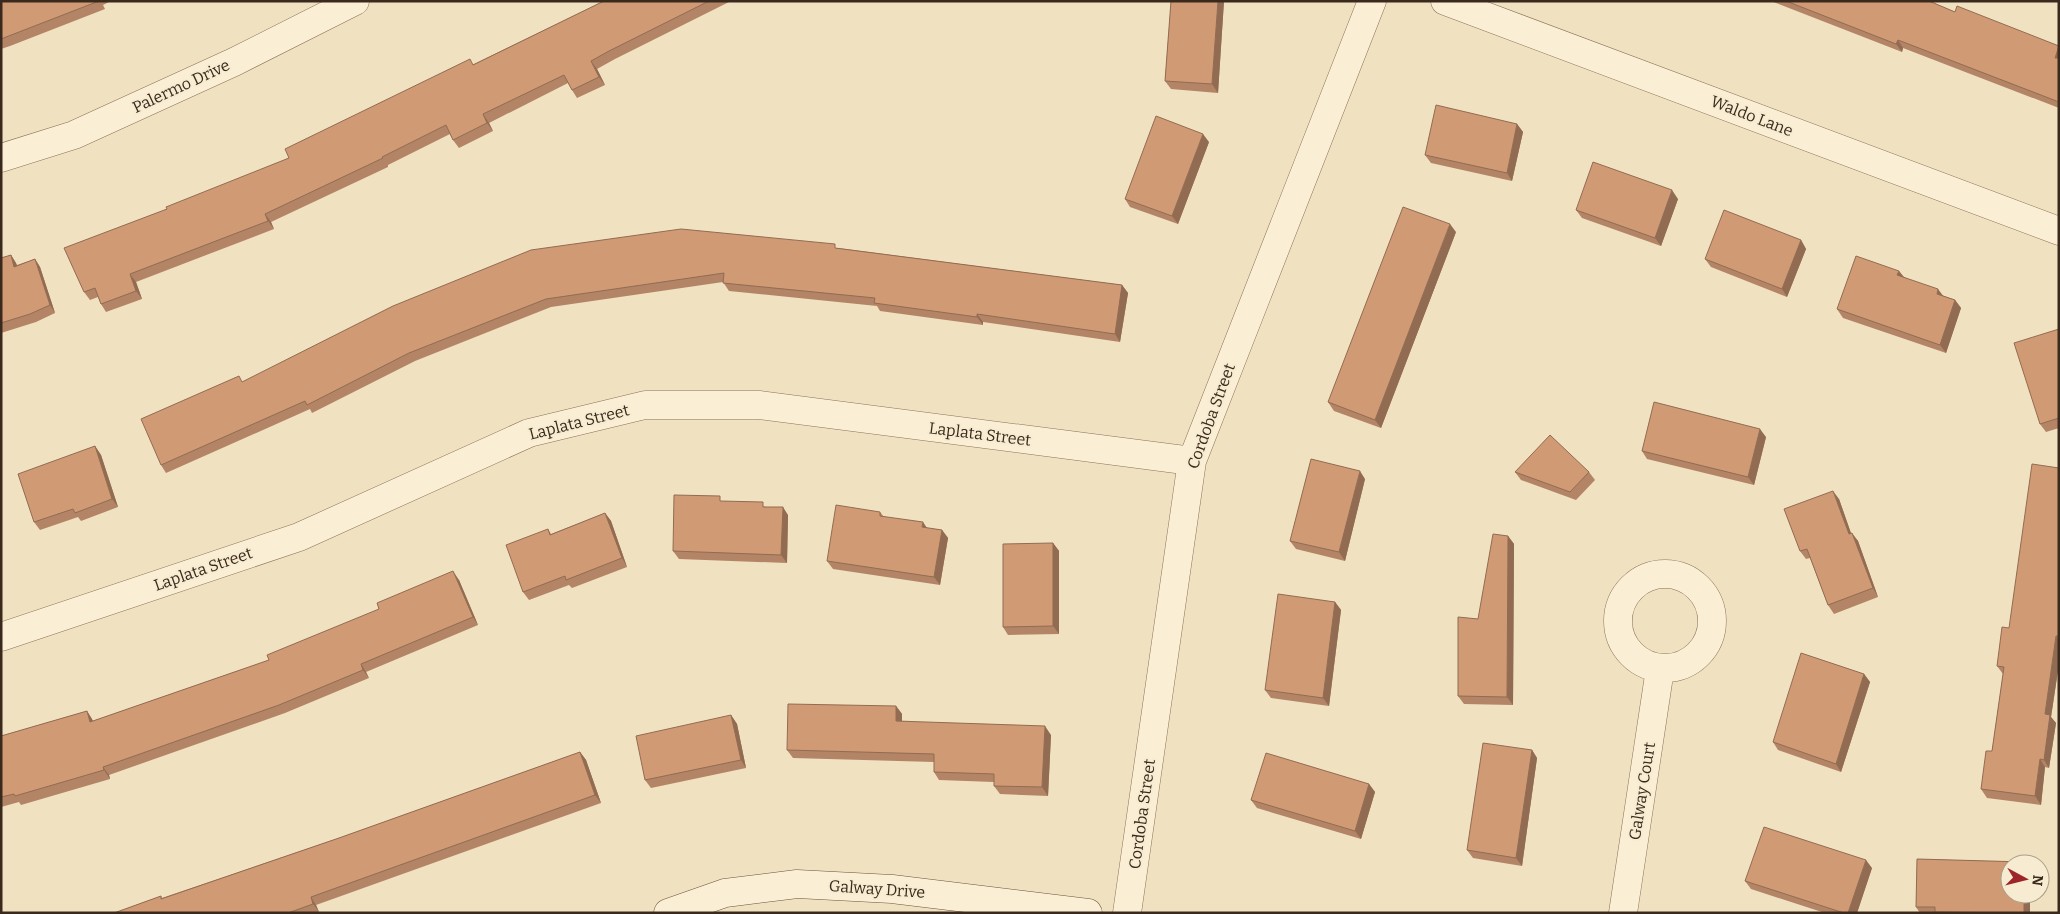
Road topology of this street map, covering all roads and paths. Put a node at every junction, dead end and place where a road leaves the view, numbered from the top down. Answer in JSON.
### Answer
{"nodes":[{"id":1,"x":355,"y":1,"type":"edge"},
{"id":2,"x":1372,"y":1,"type":"edge"},
{"id":3,"x":1445,"y":1,"type":"edge"},
{"id":4,"x":1,"y":158,"type":"edge"},
{"id":5,"x":2059,"y":231,"type":"edge"},
{"id":6,"x":1192,"y":461,"type":"junction"},
{"id":7,"x":1,"y":637,"type":"edge"},
{"id":8,"x":1660,"y":669,"type":"dead end"},
{"id":9,"x":668,"y":913,"type":"edge"},
{"id":10,"x":1088,"y":913,"type":"edge"},
{"id":11,"x":1127,"y":913,"type":"edge"},
{"id":12,"x":1624,"y":913,"type":"edge"}],
"edges":[{"from":1,"to":4,"type":"street","name":"Palermo Drive"},
{"from":2,"to":6,"type":"street","name":"Cordoba Street"},
{"from":3,"to":5,"type":"street","name":"Waldo Lane"},
{"from":6,"to":7,"type":"street","name":"Laplata Street"},
{"from":6,"to":11,"type":"street","name":"Cordoba Street"},
{"from":8,"to":12,"type":"street","name":"Galway Court"},
{"from":9,"to":10,"type":"street","name":"Galway Drive"}]}
